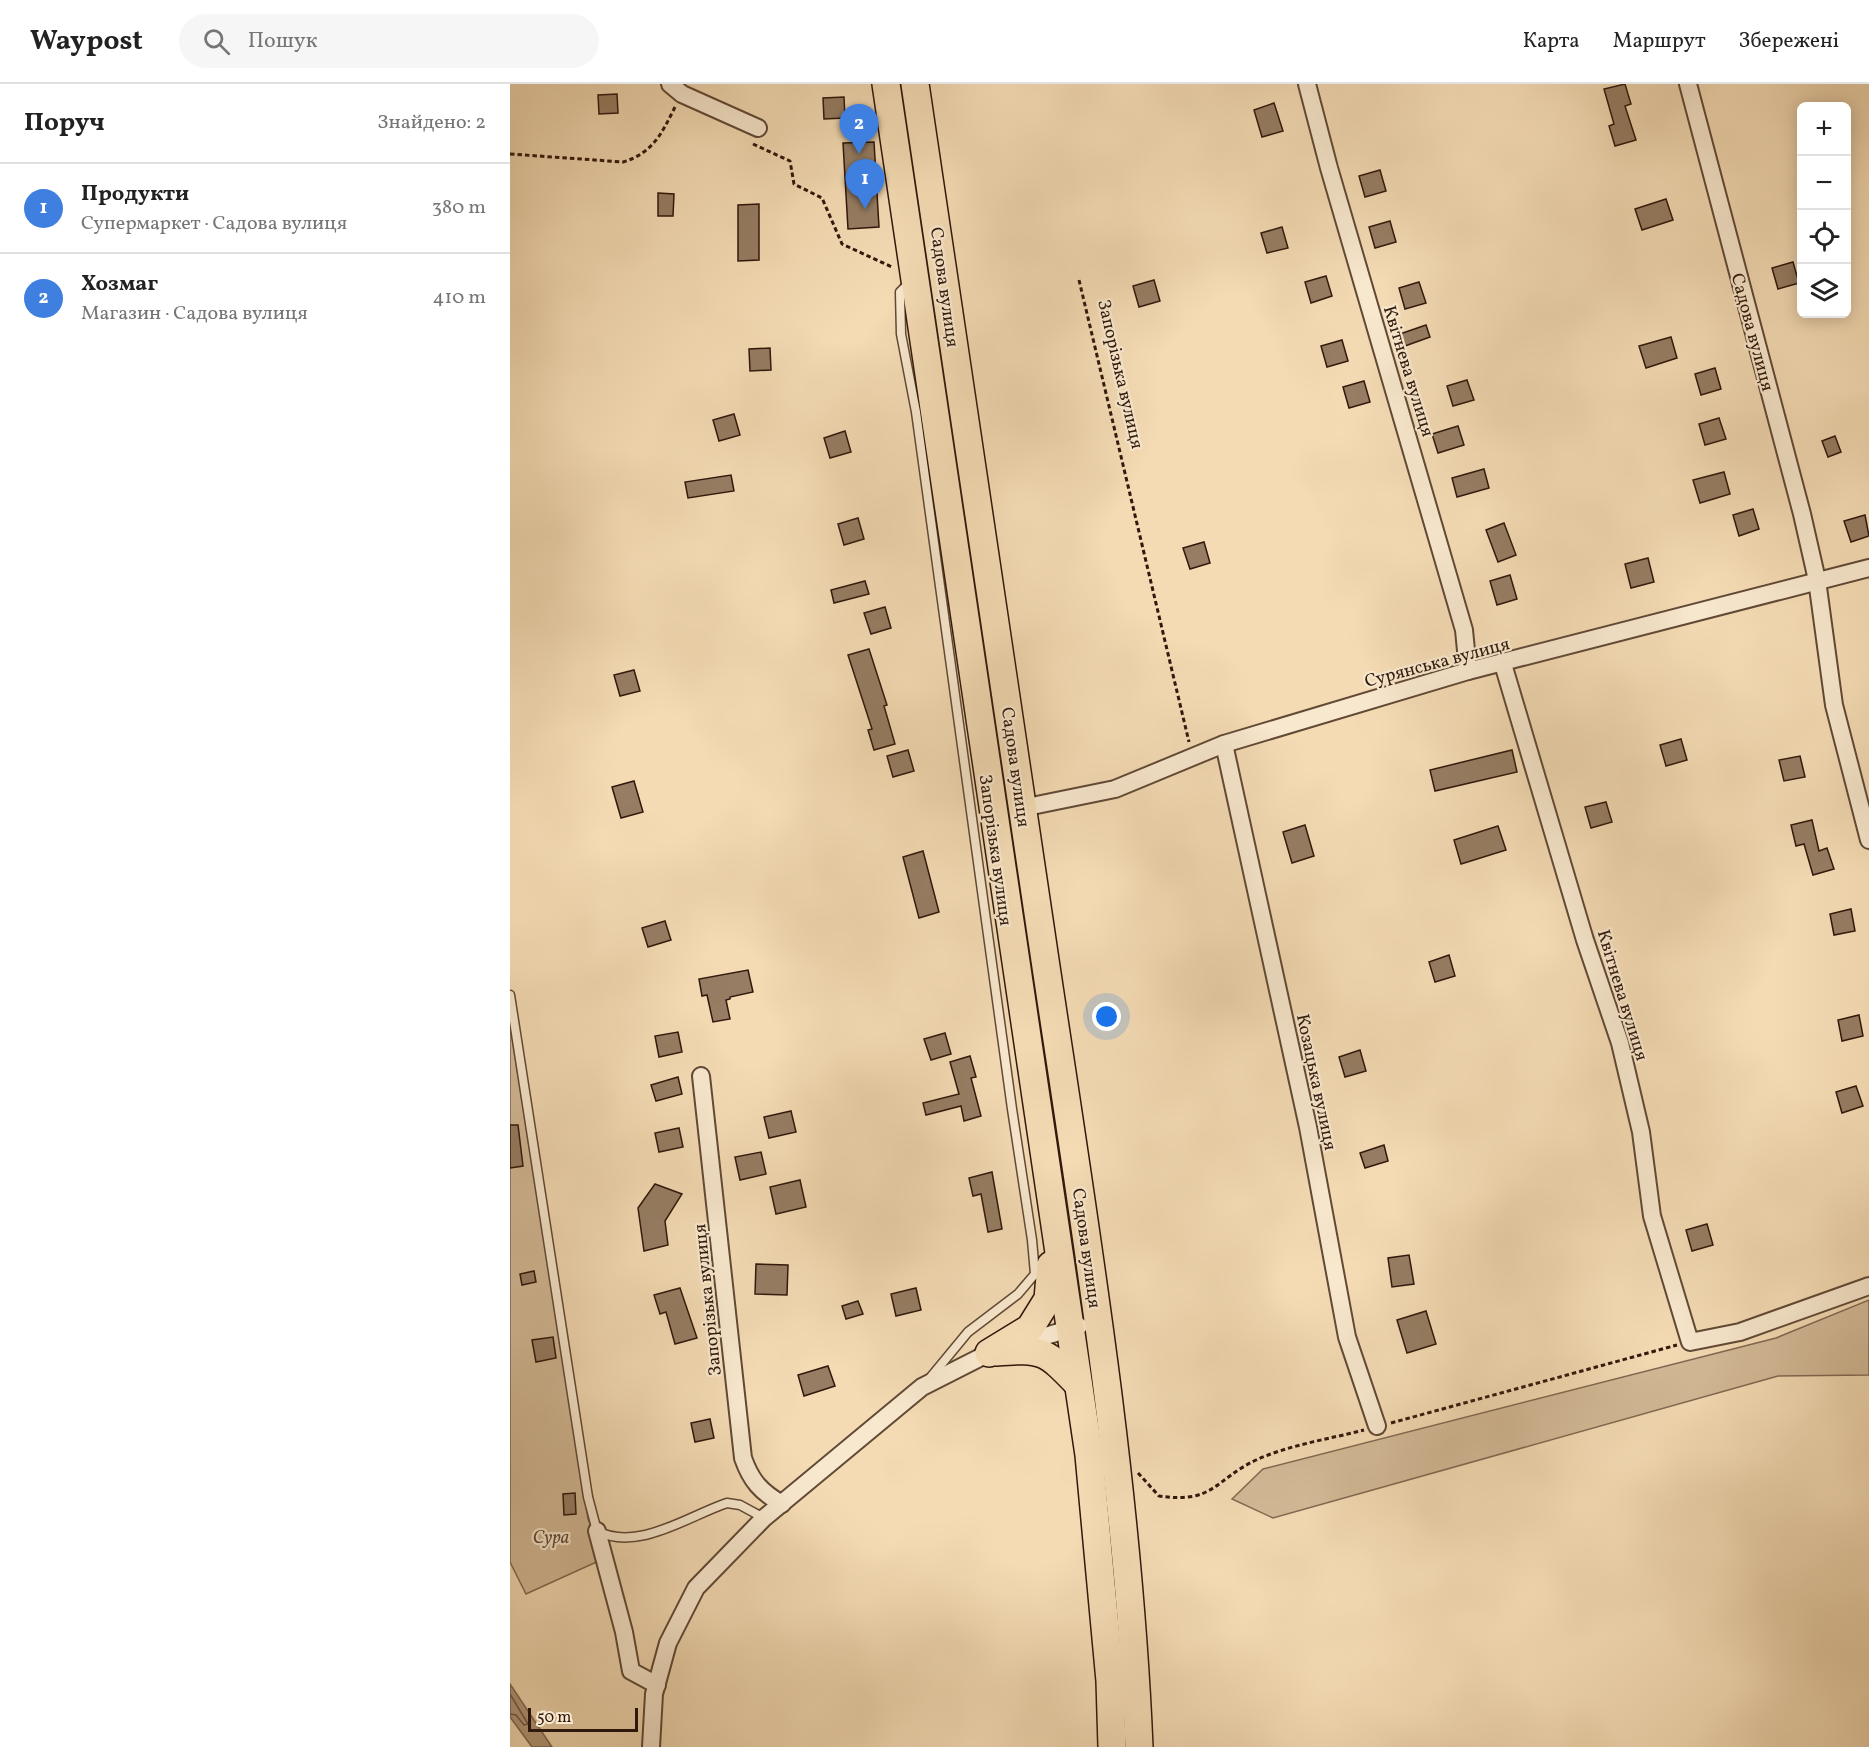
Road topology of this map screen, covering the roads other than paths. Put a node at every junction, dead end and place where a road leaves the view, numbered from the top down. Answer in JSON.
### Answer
{"nodes":[{"id":1,"x":886,"y":84,"type":"edge"},
{"id":2,"x":915,"y":84,"type":"edge"},
{"id":3,"x":1307,"y":84,"type":"edge"},
{"id":4,"x":1688,"y":84,"type":"edge"},
{"id":5,"x":676,"y":89,"type":"edge"},
{"id":6,"x":753,"y":135,"type":"road end"},
{"id":7,"x":915,"y":277,"type":"junction"},
{"id":8,"x":1869,"y":568,"type":"edge"},
{"id":9,"x":1817,"y":580,"type":"junction"},
{"id":10,"x":1503,"y":664,"type":"junction"},
{"id":11,"x":1468,"y":671,"type":"junction"},
{"id":12,"x":1224,"y":744,"type":"junction"},
{"id":13,"x":1022,"y":808,"type":"junction"},
{"id":14,"x":1869,"y":840,"type":"edge"},
{"id":15,"x":510,"y":995,"type":"edge"},
{"id":16,"x":514,"y":1040,"type":"edge"},
{"id":17,"x":701,"y":1076,"type":"dead end"},
{"id":18,"x":1055,"y":1232,"type":"junction"},
{"id":19,"x":1869,"y":1286,"type":"edge"},
{"id":20,"x":1098,"y":1323,"type":"junction"},
{"id":21,"x":1071,"y":1334,"type":"junction"},
{"id":22,"x":989,"y":1353,"type":"junction"},
{"id":23,"x":1078,"y":1384,"type":"junction"},
{"id":24,"x":922,"y":1388,"type":"junction"},
{"id":25,"x":1377,"y":1426,"type":"road end"},
{"id":26,"x":782,"y":1504,"type":"junction"},
{"id":27,"x":764,"y":1518,"type":"junction"},
{"id":28,"x":597,"y":1531,"type":"junction"},
{"id":29,"x":657,"y":1685,"type":"junction"},
{"id":30,"x":651,"y":1747,"type":"edge"},
{"id":31,"x":1113,"y":1747,"type":"edge"},
{"id":32,"x":1140,"y":1747,"type":"edge"}],
"edges":[{"from":1,"to":7,"type":"main road","name":"Садова вулиця"},
{"from":2,"to":13,"type":"main road","name":"Садова вулиця"},
{"from":3,"to":11,"type":"street","name":"Квітнева вулиця"},
{"from":4,"to":9,"type":"street","name":"Садова вулиця"},
{"from":5,"to":6,"type":"street"},
{"from":7,"to":18,"type":"main road","name":"Садова вулиця"},
{"from":7,"to":24,"type":"lane","name":"Запорізька вулиця"},
{"from":8,"to":9,"type":"street","name":"Сурянська вулиця"},
{"from":9,"to":10,"type":"street","name":"Сурянська вулиця"},
{"from":9,"to":14,"type":"street","name":"Садова вулиця"},
{"from":10,"to":11,"type":"street","name":"Сурянська вулиця"},
{"from":10,"to":19,"type":"street","name":"Квітнева вулиця"},
{"from":11,"to":12,"type":"street","name":"Сурянська вулиця"},
{"from":12,"to":13,"type":"street","name":"Сурянська вулиця"},
{"from":12,"to":25,"type":"street","name":"Козацька вулиця"},
{"from":13,"to":20,"type":"main road","name":"Садова вулиця"},
{"from":15,"to":16,"type":"lane"},
{"from":16,"to":28,"type":"lane"},
{"from":17,"to":26,"type":"street","name":"Запорізька вулиця"},
{"from":18,"to":21,"type":"main road","name":"Садова вулиця"},
{"from":18,"to":22,"type":"main road"},
{"from":20,"to":21,"type":"street"},
{"from":20,"to":32,"type":"main road","name":"Садова вулиця"},
{"from":21,"to":22,"type":"street"},
{"from":21,"to":23,"type":"main road","name":"Садова вулиця"},
{"from":22,"to":23,"type":"main road"},
{"from":22,"to":24,"type":"street"},
{"from":23,"to":31,"type":"main road","name":"Садова вулиця"},
{"from":24,"to":26,"type":"street"},
{"from":26,"to":27,"type":"street"},
{"from":27,"to":28,"type":"lane"},
{"from":27,"to":29,"type":"street"},
{"from":28,"to":29,"type":"street"},
{"from":29,"to":30,"type":"street"}]}
